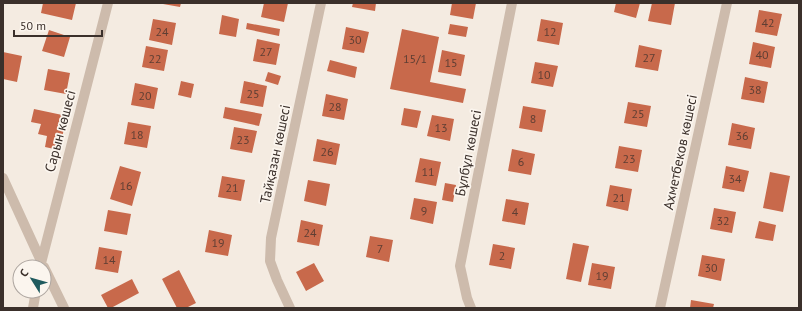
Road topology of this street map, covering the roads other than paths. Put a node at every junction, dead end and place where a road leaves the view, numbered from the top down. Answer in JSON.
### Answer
{"nodes":[{"id":1,"x":108,"y":3,"type":"edge"},
{"id":2,"x":322,"y":3,"type":"edge"},
{"id":3,"x":512,"y":3,"type":"edge"},
{"id":4,"x":727,"y":3,"type":"edge"},
{"id":5,"x":3,"y":178,"type":"edge"},
{"id":6,"x":39,"y":259,"type":"edge"},
{"id":7,"x":44,"y":259,"type":"edge"},
{"id":8,"x":52,"y":285,"type":"edge"},
{"id":9,"x":64,"y":308,"type":"edge"},
{"id":10,"x":290,"y":308,"type":"edge"},
{"id":11,"x":471,"y":308,"type":"edge"},
{"id":12,"x":660,"y":308,"type":"edge"}],
"edges":[{"from":1,"to":7,"type":"street","name":"Сарын көшесі"},
{"from":2,"to":10,"type":"street","name":"Тайқазан көшесі"},
{"from":3,"to":11,"type":"street","name":"Бұлбұл көшесі"},
{"from":4,"to":12,"type":"street","name":"Ахметбеков көшесі"},
{"from":5,"to":6,"type":"street"},
{"from":8,"to":9,"type":"street"}]}
